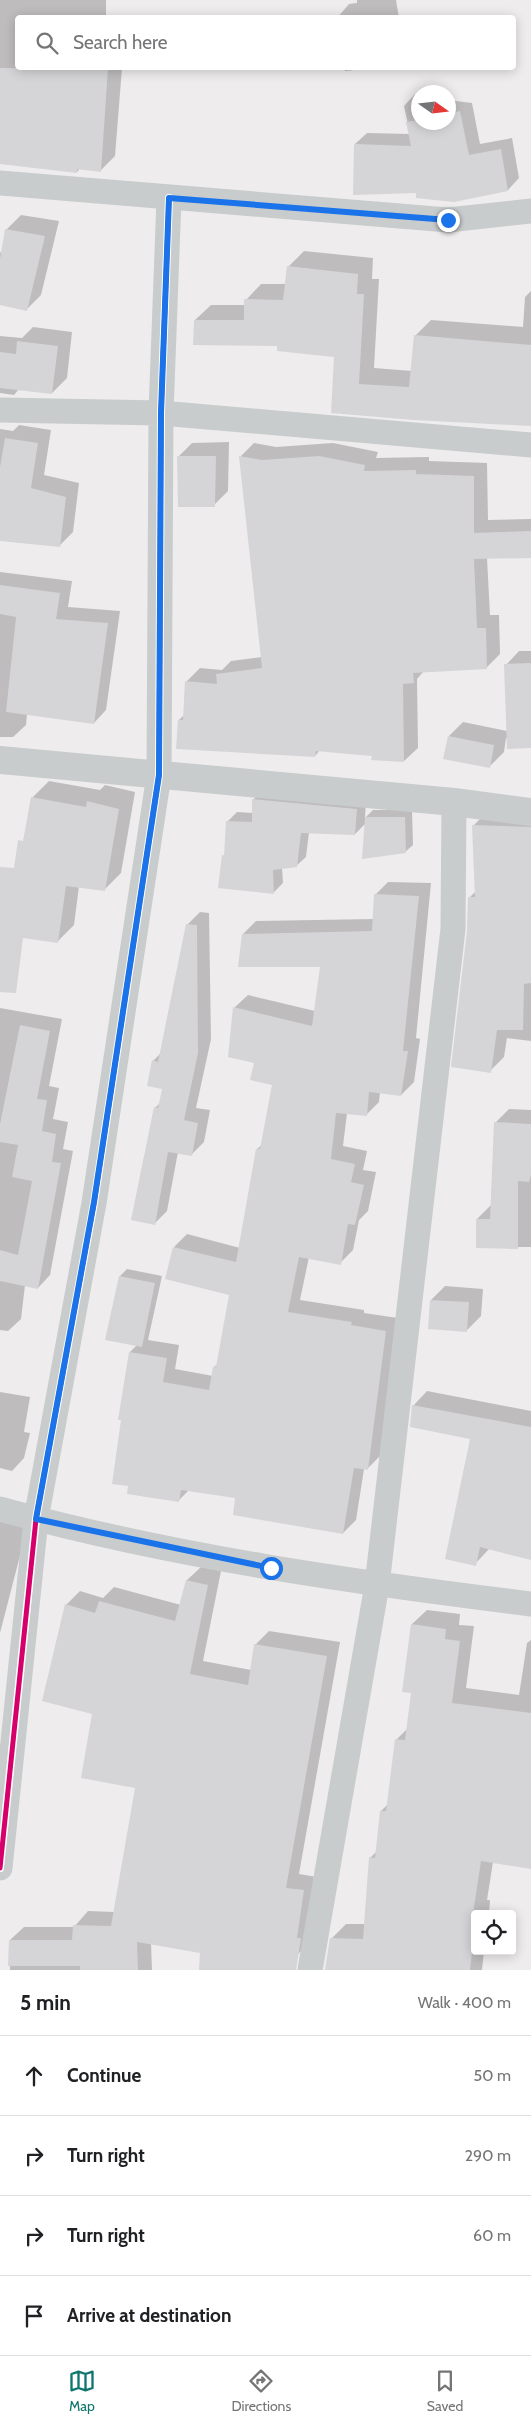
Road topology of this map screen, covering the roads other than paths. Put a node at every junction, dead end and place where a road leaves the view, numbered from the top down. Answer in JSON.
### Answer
{"nodes":[{"id":1,"x":0,"y":183,"type":"edge"},
{"id":2,"x":169,"y":198,"type":"junction"},
{"id":3,"x":531,"y":211,"type":"edge"},
{"id":4,"x":0,"y":410,"type":"edge"},
{"id":5,"x":161,"y":413,"type":"junction"},
{"id":6,"x":531,"y":445,"type":"edge"},
{"id":7,"x":0,"y":760,"type":"edge"},
{"id":8,"x":159,"y":775,"type":"junction"},
{"id":9,"x":454,"y":802,"type":"junction"},
{"id":10,"x":531,"y":812,"type":"edge"},
{"id":11,"x":0,"y":1509,"type":"edge"},
{"id":12,"x":36,"y":1519,"type":"junction"},
{"id":13,"x":377,"y":1585,"type":"junction"},
{"id":14,"x":531,"y":1604,"type":"edge"},
{"id":15,"x":0,"y":1868,"type":"edge"},
{"id":16,"x":310,"y":1970,"type":"edge"}],
"edges":[{"from":1,"to":2,"type":"street"},
{"from":2,"to":3,"type":"street"},
{"from":2,"to":5,"type":"street"},
{"from":4,"to":5,"type":"street"},
{"from":5,"to":6,"type":"street"},
{"from":5,"to":8,"type":"street"},
{"from":7,"to":8,"type":"street"},
{"from":8,"to":9,"type":"street"},
{"from":8,"to":12,"type":"street"},
{"from":9,"to":10,"type":"street"},
{"from":9,"to":13,"type":"street"},
{"from":11,"to":12,"type":"street"},
{"from":12,"to":13,"type":"street"},
{"from":12,"to":15,"type":"street"},
{"from":13,"to":14,"type":"street"},
{"from":13,"to":16,"type":"street"}]}
